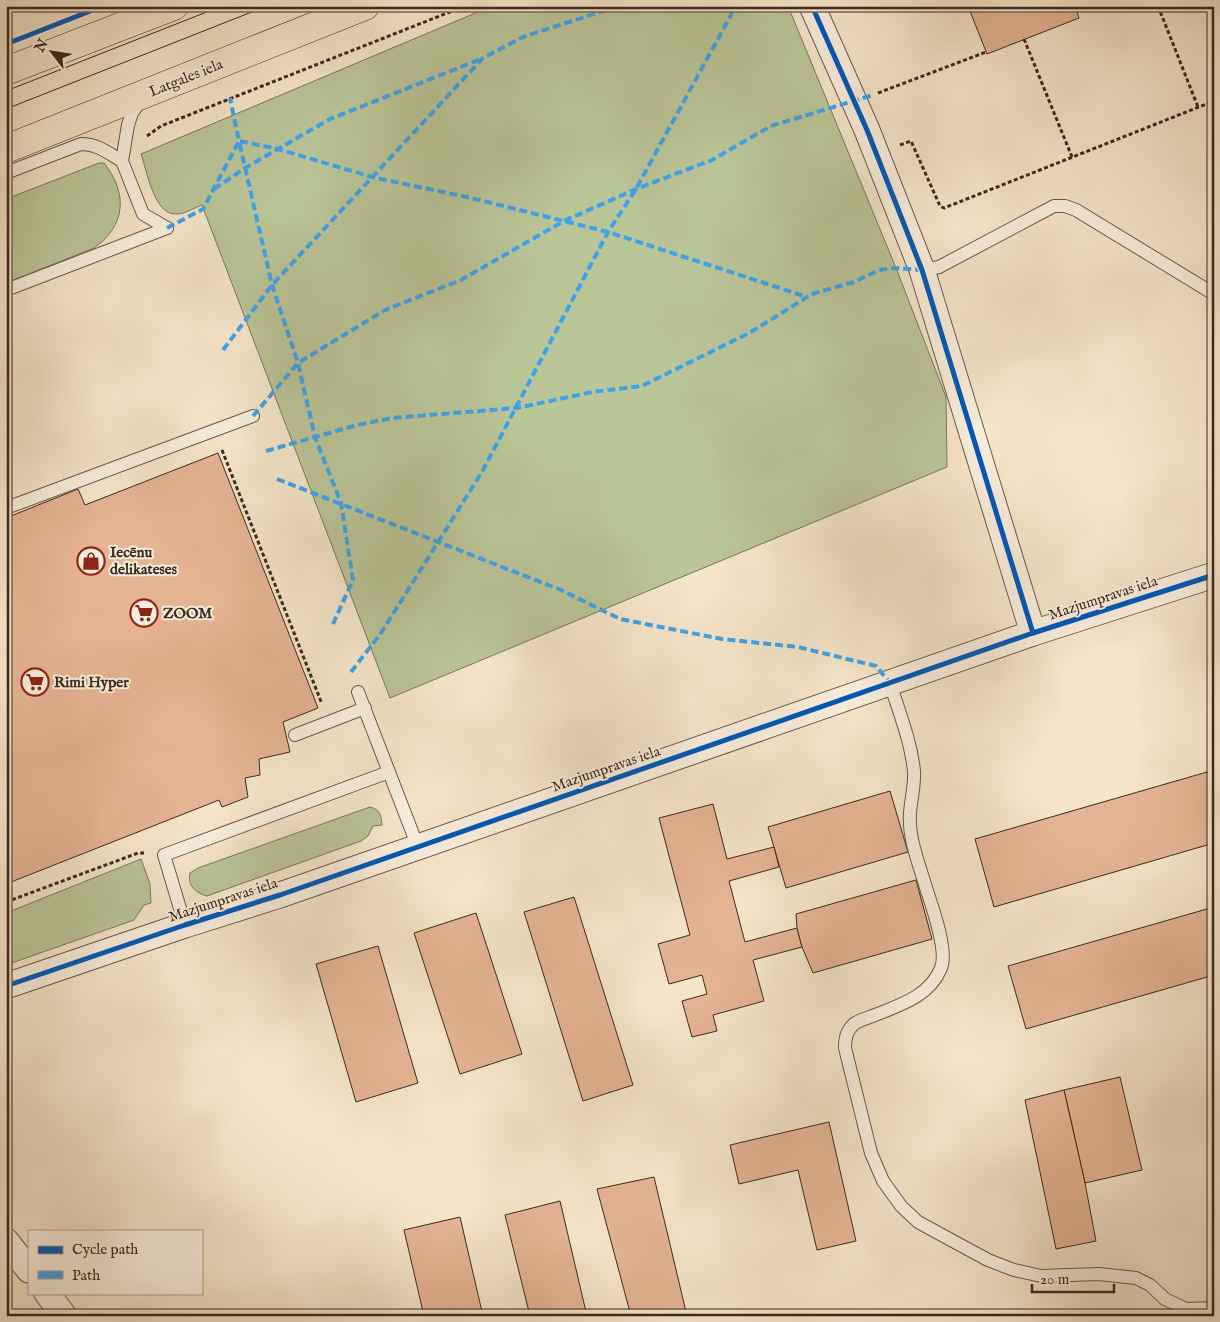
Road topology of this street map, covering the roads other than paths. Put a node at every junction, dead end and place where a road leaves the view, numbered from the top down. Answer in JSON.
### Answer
{"nodes":[{"id":1,"x":174,"y":6,"type":"edge"},
{"id":2,"x":365,"y":6,"type":"edge"},
{"id":3,"x":812,"y":6,"type":"edge"},
{"id":4,"x":6,"y":71,"type":"edge"},
{"id":5,"x":144,"y":94,"type":"junction"},
{"id":6,"x":6,"y":149,"type":"edge"},
{"id":7,"x":122,"y":161,"type":"junction"},
{"id":8,"x":6,"y":173,"type":"edge"},
{"id":9,"x":922,"y":270,"type":"junction"},
{"id":10,"x":6,"y":290,"type":"edge"},
{"id":11,"x":1214,"y":294,"type":"edge"},
{"id":12,"x":253,"y":416,"type":"dead end"},
{"id":13,"x":6,"y":508,"type":"edge"},
{"id":14,"x":1214,"y":575,"type":"edge"},
{"id":15,"x":1033,"y":633,"type":"junction"},
{"id":16,"x":890,"y":683,"type":"junction"},
{"id":17,"x":358,"y":692,"type":"dead end"},
{"id":18,"x":365,"y":708,"type":"junction"},
{"id":19,"x":294,"y":735,"type":"dead end"},
{"id":20,"x":389,"y":772,"type":"junction"},
{"id":21,"x":418,"y":847,"type":"junction"},
{"id":22,"x":185,"y":925,"type":"junction"},
{"id":23,"x":6,"y":986,"type":"edge"},
{"id":24,"x":6,"y":1241,"type":"edge"},
{"id":25,"x":28,"y":1269,"type":"edge"},
{"id":26,"x":48,"y":1294,"type":"edge"},
{"id":27,"x":1214,"y":1308,"type":"edge"},
{"id":28,"x":64,"y":1316,"type":"edge"}],
"edges":[{"from":1,"to":4,"type":"highway"},
{"from":2,"to":5,"type":"highway","name":"Latgales iela"},
{"from":3,"to":9,"type":"street"},
{"from":5,"to":6,"type":"highway","name":"Latgales iela"},
{"from":5,"to":7,"type":"lane"},
{"from":7,"to":8,"type":"lane"},
{"from":7,"to":10,"type":"lane"},
{"from":9,"to":11,"type":"lane"},
{"from":9,"to":15,"type":"street"},
{"from":12,"to":13,"type":"lane"},
{"from":14,"to":15,"type":"street","name":"Mazjumpravas iela"},
{"from":15,"to":16,"type":"street","name":"Mazjumpravas iela"},
{"from":16,"to":21,"type":"street","name":"Mazjumpravas iela"},
{"from":16,"to":27,"type":"lane"},
{"from":17,"to":18,"type":"lane"},
{"from":18,"to":19,"type":"lane"},
{"from":18,"to":20,"type":"lane"},
{"from":20,"to":21,"type":"lane"},
{"from":20,"to":22,"type":"lane"},
{"from":21,"to":22,"type":"street","name":"Mazjumpravas iela"},
{"from":22,"to":23,"type":"street","name":"Mazjumpravas iela"},
{"from":24,"to":25,"type":"street"},
{"from":26,"to":28,"type":"street"}]}
